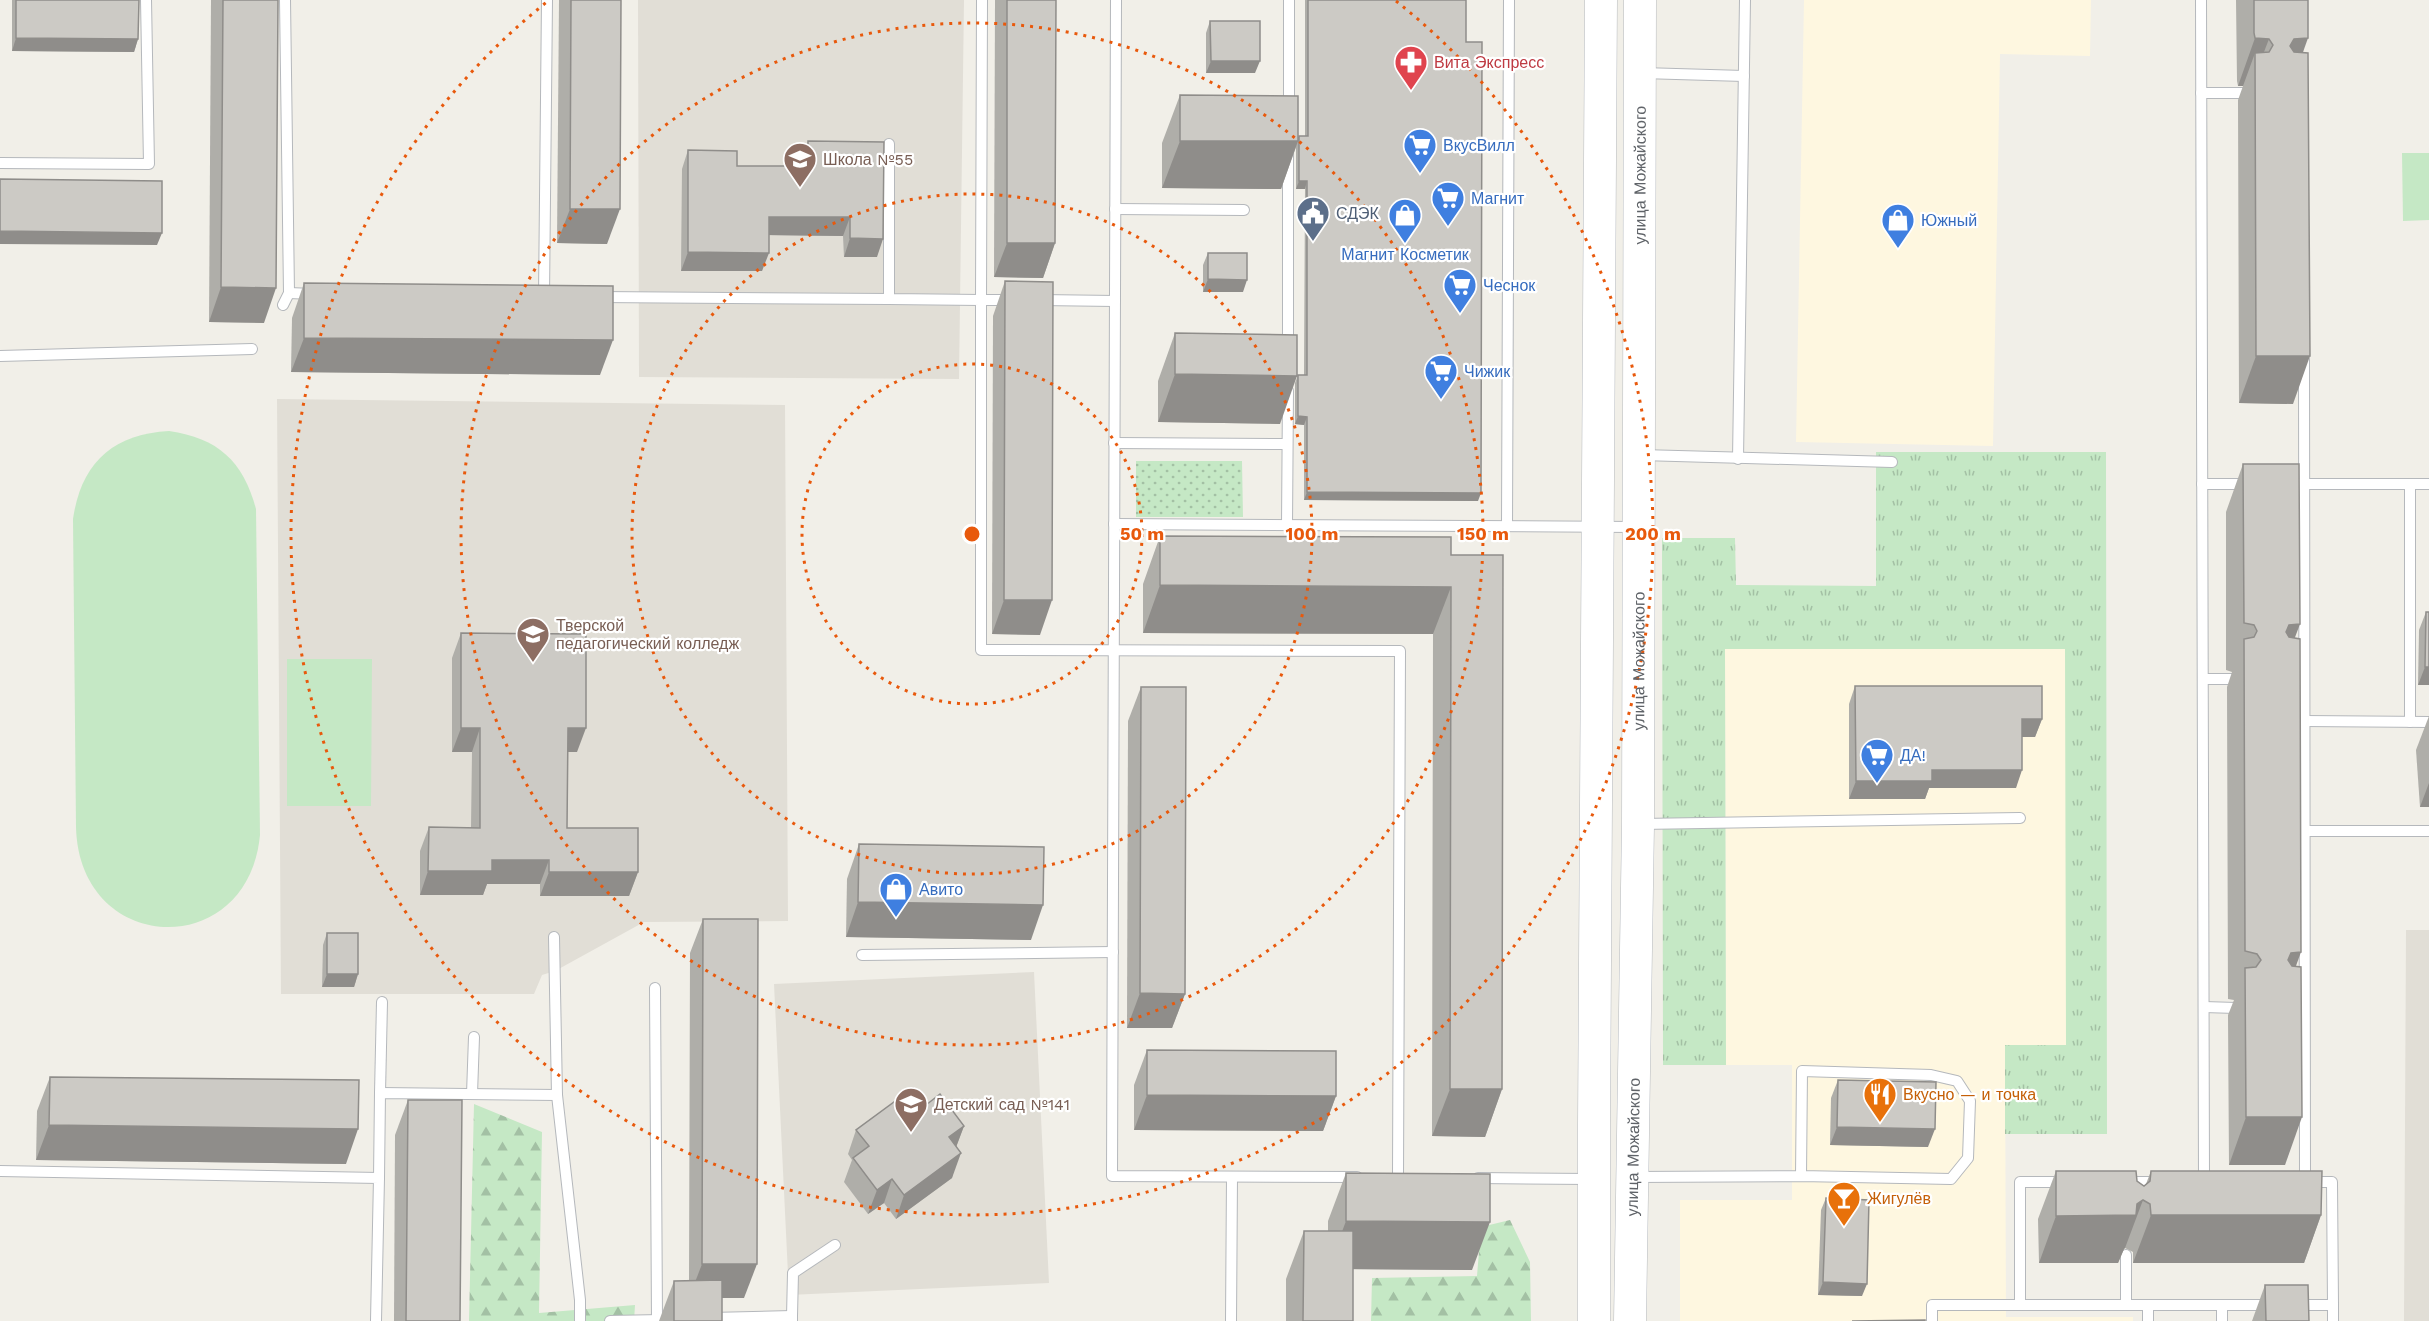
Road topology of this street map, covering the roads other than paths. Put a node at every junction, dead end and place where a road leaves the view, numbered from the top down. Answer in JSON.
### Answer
{"nodes":[{"id":1,"x":146,"y":0,"type":"edge"},
{"id":2,"x":285,"y":0,"type":"edge"},
{"id":3,"x":547,"y":0,"type":"edge"},
{"id":4,"x":982,"y":0,"type":"edge"},
{"id":5,"x":1116,"y":0,"type":"edge"},
{"id":6,"x":1289,"y":0,"type":"edge"},
{"id":7,"x":1509,"y":0,"type":"edge"},
{"id":8,"x":1601,"y":0,"type":"edge"},
{"id":9,"x":1640,"y":0,"type":"edge"},
{"id":10,"x":1745,"y":0,"type":"edge"},
{"id":11,"x":2201,"y":0,"type":"edge"},
{"id":12,"x":1640,"y":72,"type":"junction"},
{"id":13,"x":1744,"y":76,"type":"junction"},
{"id":14,"x":2201,"y":93,"type":"junction"},
{"id":15,"x":2248,"y":93,"type":"dead end"},
{"id":16,"x":1289,"y":117,"type":"edge"},
{"id":17,"x":1288,"y":140,"type":"edge"},
{"id":18,"x":889,"y":144,"type":"dead end"},
{"id":19,"x":0,"y":163,"type":"edge"},
{"id":20,"x":1115,"y":209,"type":"junction"},
{"id":21,"x":1244,"y":210,"type":"dead end"},
{"id":22,"x":289,"y":293,"type":"junction"},
{"id":23,"x":324,"y":294,"type":"edge"},
{"id":24,"x":544,"y":297,"type":"edge"},
{"id":25,"x":588,"y":297,"type":"edge"},
{"id":26,"x":889,"y":299,"type":"junction"},
{"id":27,"x":981,"y":300,"type":"junction"},
{"id":28,"x":1115,"y":301,"type":"junction"},
{"id":29,"x":284,"y":305,"type":"dead end"},
{"id":30,"x":252,"y":349,"type":"dead end"},
{"id":31,"x":2304,"y":354,"type":"edge"},
{"id":32,"x":0,"y":356,"type":"edge"},
{"id":33,"x":1288,"y":363,"type":"edge"},
{"id":34,"x":1288,"y":374,"type":"edge"},
{"id":35,"x":1114,"y":443,"type":"junction"},
{"id":36,"x":1287,"y":444,"type":"junction"},
{"id":37,"x":1639,"y":455,"type":"junction"},
{"id":38,"x":1738,"y":459,"type":"junction"},
{"id":39,"x":1892,"y":462,"type":"dead end"},
{"id":40,"x":2202,"y":484,"type":"junction"},
{"id":41,"x":2259,"y":484,"type":"edge"},
{"id":42,"x":2282,"y":484,"type":"edge"},
{"id":43,"x":2304,"y":484,"type":"junction"},
{"id":44,"x":2410,"y":484,"type":"junction"},
{"id":45,"x":2429,"y":484,"type":"edge"},
{"id":46,"x":1114,"y":524,"type":"junction"},
{"id":47,"x":1287,"y":525,"type":"junction"},
{"id":48,"x":1507,"y":527,"type":"junction"},
{"id":49,"x":1598,"y":527,"type":"junction"},
{"id":50,"x":1638,"y":527,"type":"junction"},
{"id":51,"x":1114,"y":650,"type":"junction"},
{"id":52,"x":2203,"y":679,"type":"junction"},
{"id":53,"x":2232,"y":679,"type":"dead end"},
{"id":54,"x":2304,"y":721,"type":"junction"},
{"id":55,"x":2410,"y":722,"type":"junction"},
{"id":56,"x":2429,"y":722,"type":"edge"},
{"id":57,"x":2020,"y":819,"type":"dead end"},
{"id":58,"x":1638,"y":825,"type":"junction"},
{"id":59,"x":2305,"y":831,"type":"junction"},
{"id":60,"x":2429,"y":831,"type":"edge"},
{"id":61,"x":554,"y":938,"type":"dead end"},
{"id":62,"x":1113,"y":952,"type":"junction"},
{"id":63,"x":862,"y":955,"type":"dead end"},
{"id":64,"x":655,"y":988,"type":"dead end"},
{"id":65,"x":382,"y":1002,"type":"dead end"},
{"id":66,"x":2204,"y":1007,"type":"junction"},
{"id":67,"x":2236,"y":1008,"type":"dead end"},
{"id":68,"x":474,"y":1037,"type":"dead end"},
{"id":69,"x":380,"y":1093,"type":"junction"},
{"id":70,"x":472,"y":1094,"type":"junction"},
{"id":71,"x":557,"y":1095,"type":"junction"},
{"id":72,"x":0,"y":1171,"type":"edge"},
{"id":73,"x":1801,"y":1176,"type":"junction"},
{"id":74,"x":1232,"y":1177,"type":"junction"},
{"id":75,"x":1631,"y":1177,"type":"junction"},
{"id":76,"x":379,"y":1178,"type":"junction"},
{"id":77,"x":1374,"y":1178,"type":"edge"},
{"id":78,"x":1398,"y":1178,"type":"edge"},
{"id":79,"x":1465,"y":1178,"type":"edge"},
{"id":80,"x":1594,"y":1179,"type":"junction"},
{"id":81,"x":2079,"y":1182,"type":"edge"},
{"id":82,"x":2170,"y":1182,"type":"edge"},
{"id":83,"x":2204,"y":1182,"type":"edge"},
{"id":84,"x":2122,"y":1186,"type":"edge"},
{"id":85,"x":835,"y":1245,"type":"dead end"},
{"id":86,"x":2126,"y":1255,"type":"edge"},
{"id":87,"x":2020,"y":1305,"type":"junction"},
{"id":88,"x":2126,"y":1305,"type":"junction"},
{"id":89,"x":2148,"y":1305,"type":"junction"},
{"id":90,"x":2222,"y":1305,"type":"junction"},
{"id":91,"x":2333,"y":1305,"type":"junction"},
{"id":92,"x":702,"y":1319,"type":"edge"},
{"id":93,"x":792,"y":1319,"type":"edge"},
{"id":94,"x":662,"y":1320,"type":"edge"},
{"id":95,"x":376,"y":1321,"type":"edge"},
{"id":96,"x":580,"y":1321,"type":"edge"},
{"id":97,"x":610,"y":1321,"type":"edge"},
{"id":98,"x":1231,"y":1321,"type":"edge"},
{"id":99,"x":1594,"y":1321,"type":"edge"},
{"id":100,"x":1630,"y":1321,"type":"edge"},
{"id":101,"x":1932,"y":1321,"type":"edge"},
{"id":102,"x":2148,"y":1321,"type":"edge"},
{"id":103,"x":2222,"y":1321,"type":"edge"},
{"id":104,"x":2333,"y":1321,"type":"edge"}],
"edges":[{"from":1,"to":19,"type":"lane"},
{"from":2,"to":22,"type":"lane"},
{"from":3,"to":24,"type":"lane"},
{"from":4,"to":27,"type":"lane"},
{"from":5,"to":20,"type":"lane"},
{"from":6,"to":16,"type":"lane"},
{"from":7,"to":48,"type":"lane"},
{"from":8,"to":49,"type":"main road"},
{"from":9,"to":12,"type":"main road","name":"улица Можайского"},
{"from":10,"to":13,"type":"lane"},
{"from":11,"to":14,"type":"lane"},
{"from":12,"to":13,"type":"lane"},
{"from":12,"to":37,"type":"main road","name":"улица Можайского"},
{"from":13,"to":38,"type":"lane"},
{"from":14,"to":15,"type":"lane"},
{"from":14,"to":40,"type":"lane"},
{"from":17,"to":33,"type":"lane"},
{"from":18,"to":26,"type":"lane"},
{"from":20,"to":21,"type":"lane"},
{"from":20,"to":28,"type":"lane"},
{"from":22,"to":23,"type":"lane"},
{"from":22,"to":29,"type":"lane"},
{"from":25,"to":26,"type":"lane"},
{"from":26,"to":27,"type":"lane"},
{"from":27,"to":28,"type":"lane"},
{"from":27,"to":51,"type":"lane"},
{"from":28,"to":35,"type":"lane"},
{"from":30,"to":32,"type":"lane"},
{"from":31,"to":43,"type":"lane"},
{"from":34,"to":36,"type":"lane"},
{"from":35,"to":36,"type":"lane"},
{"from":35,"to":46,"type":"lane"},
{"from":36,"to":47,"type":"lane"},
{"from":37,"to":38,"type":"lane"},
{"from":37,"to":50,"type":"main road","name":"улица Можайского"},
{"from":38,"to":39,"type":"lane"},
{"from":40,"to":41,"type":"lane"},
{"from":40,"to":52,"type":"lane"},
{"from":42,"to":43,"type":"lane"},
{"from":43,"to":44,"type":"lane"},
{"from":43,"to":54,"type":"lane"},
{"from":44,"to":45,"type":"lane"},
{"from":44,"to":55,"type":"lane"},
{"from":46,"to":47,"type":"lane"},
{"from":46,"to":51,"type":"lane"},
{"from":47,"to":48,"type":"lane"},
{"from":48,"to":49,"type":"lane"},
{"from":49,"to":50,"type":"lane"},
{"from":49,"to":80,"type":"main road"},
{"from":50,"to":58,"type":"main road","name":"улица Можайского"},
{"from":51,"to":62,"type":"lane"},
{"from":51,"to":78,"type":"lane"},
{"from":52,"to":53,"type":"lane"},
{"from":52,"to":66,"type":"lane"},
{"from":54,"to":55,"type":"lane"},
{"from":54,"to":59,"type":"lane"},
{"from":55,"to":56,"type":"lane"},
{"from":57,"to":58,"type":"lane"},
{"from":58,"to":75,"type":"main road","name":"улица Можайского"},
{"from":59,"to":60,"type":"lane"},
{"from":59,"to":91,"type":"lane"},
{"from":61,"to":71,"type":"lane"},
{"from":62,"to":63,"type":"lane"},
{"from":62,"to":74,"type":"lane"},
{"from":64,"to":94,"type":"lane"},
{"from":65,"to":69,"type":"lane"},
{"from":66,"to":67,"type":"lane"},
{"from":66,"to":83,"type":"lane"},
{"from":68,"to":70,"type":"lane"},
{"from":69,"to":70,"type":"lane"},
{"from":69,"to":76,"type":"lane"},
{"from":70,"to":71,"type":"lane"},
{"from":71,"to":96,"type":"lane"},
{"from":72,"to":76,"type":"lane"},
{"from":73,"to":73,"type":"lane"},
{"from":73,"to":75,"type":"lane"},
{"from":74,"to":77,"type":"lane"},
{"from":74,"to":98,"type":"lane"},
{"from":75,"to":100,"type":"main road","name":"улица Можайского"},
{"from":76,"to":95,"type":"lane"},
{"from":79,"to":80,"type":"lane"},
{"from":80,"to":99,"type":"main road"},
{"from":81,"to":87,"type":"lane"},
{"from":82,"to":84,"type":"lane"},
{"from":85,"to":93,"type":"lane"},
{"from":86,"to":88,"type":"lane"},
{"from":87,"to":88,"type":"lane"},
{"from":87,"to":101,"type":"lane"},
{"from":88,"to":89,"type":"lane"},
{"from":89,"to":90,"type":"lane"},
{"from":89,"to":102,"type":"lane"},
{"from":90,"to":91,"type":"lane"},
{"from":90,"to":103,"type":"lane"},
{"from":91,"to":104,"type":"lane"},
{"from":92,"to":93,"type":"lane"},
{"from":94,"to":97,"type":"lane"}]}
